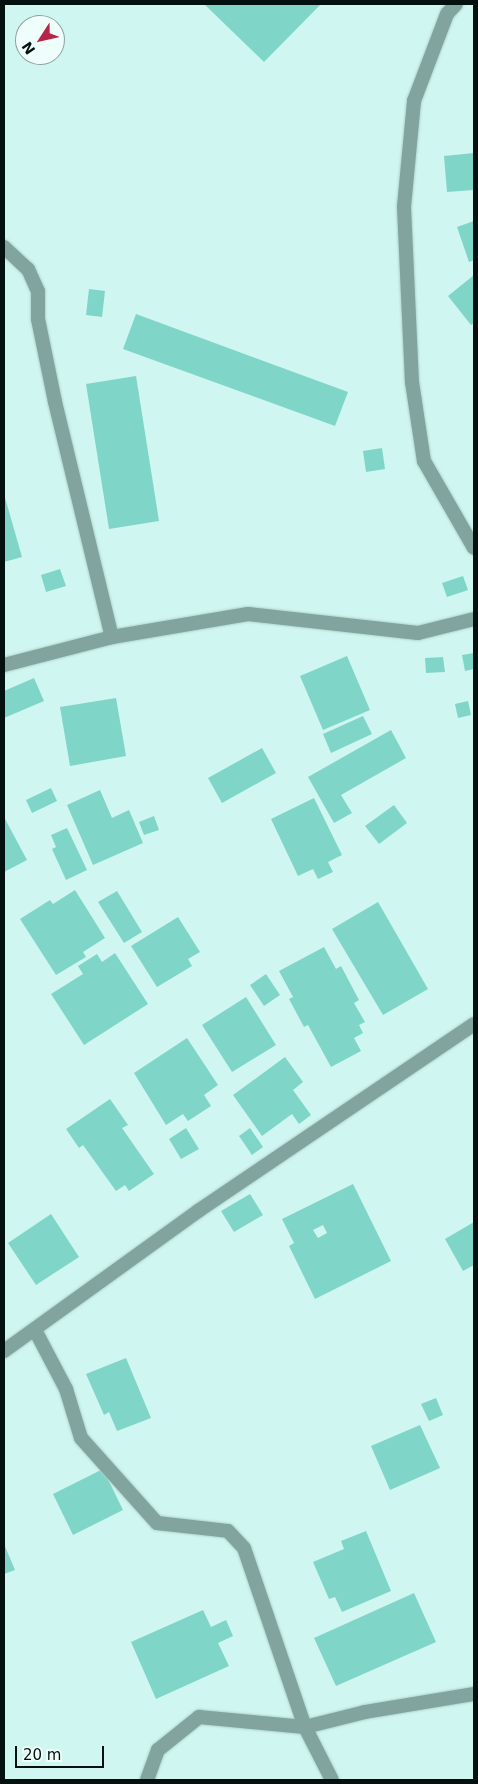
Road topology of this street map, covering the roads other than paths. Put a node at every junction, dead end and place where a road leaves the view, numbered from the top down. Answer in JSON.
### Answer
{"nodes":[{"id":1,"x":448,"y":7,"type":"edge"},
{"id":2,"x":4,"y":247,"type":"edge"},
{"id":3,"x":474,"y":548,"type":"edge"},
{"id":4,"x":474,"y":619,"type":"edge"},
{"id":5,"x":112,"y":637,"type":"junction"},
{"id":6,"x":4,"y":665,"type":"edge"},
{"id":7,"x":474,"y":1024,"type":"edge"},
{"id":8,"x":35,"y":1330,"type":"junction"},
{"id":9,"x":4,"y":1352,"type":"edge"},
{"id":10,"x":474,"y":1694,"type":"edge"},
{"id":11,"x":304,"y":1727,"type":"junction"},
{"id":12,"x":147,"y":1780,"type":"edge"},
{"id":13,"x":332,"y":1780,"type":"edge"}],
"edges":[{"from":1,"to":3,"type":"street"},
{"from":2,"to":5,"type":"street"},
{"from":4,"to":5,"type":"street"},
{"from":5,"to":6,"type":"street"},
{"from":7,"to":8,"type":"street"},
{"from":8,"to":9,"type":"street"},
{"from":8,"to":11,"type":"street"},
{"from":10,"to":11,"type":"street"},
{"from":11,"to":12,"type":"street"},
{"from":11,"to":13,"type":"street"}]}
